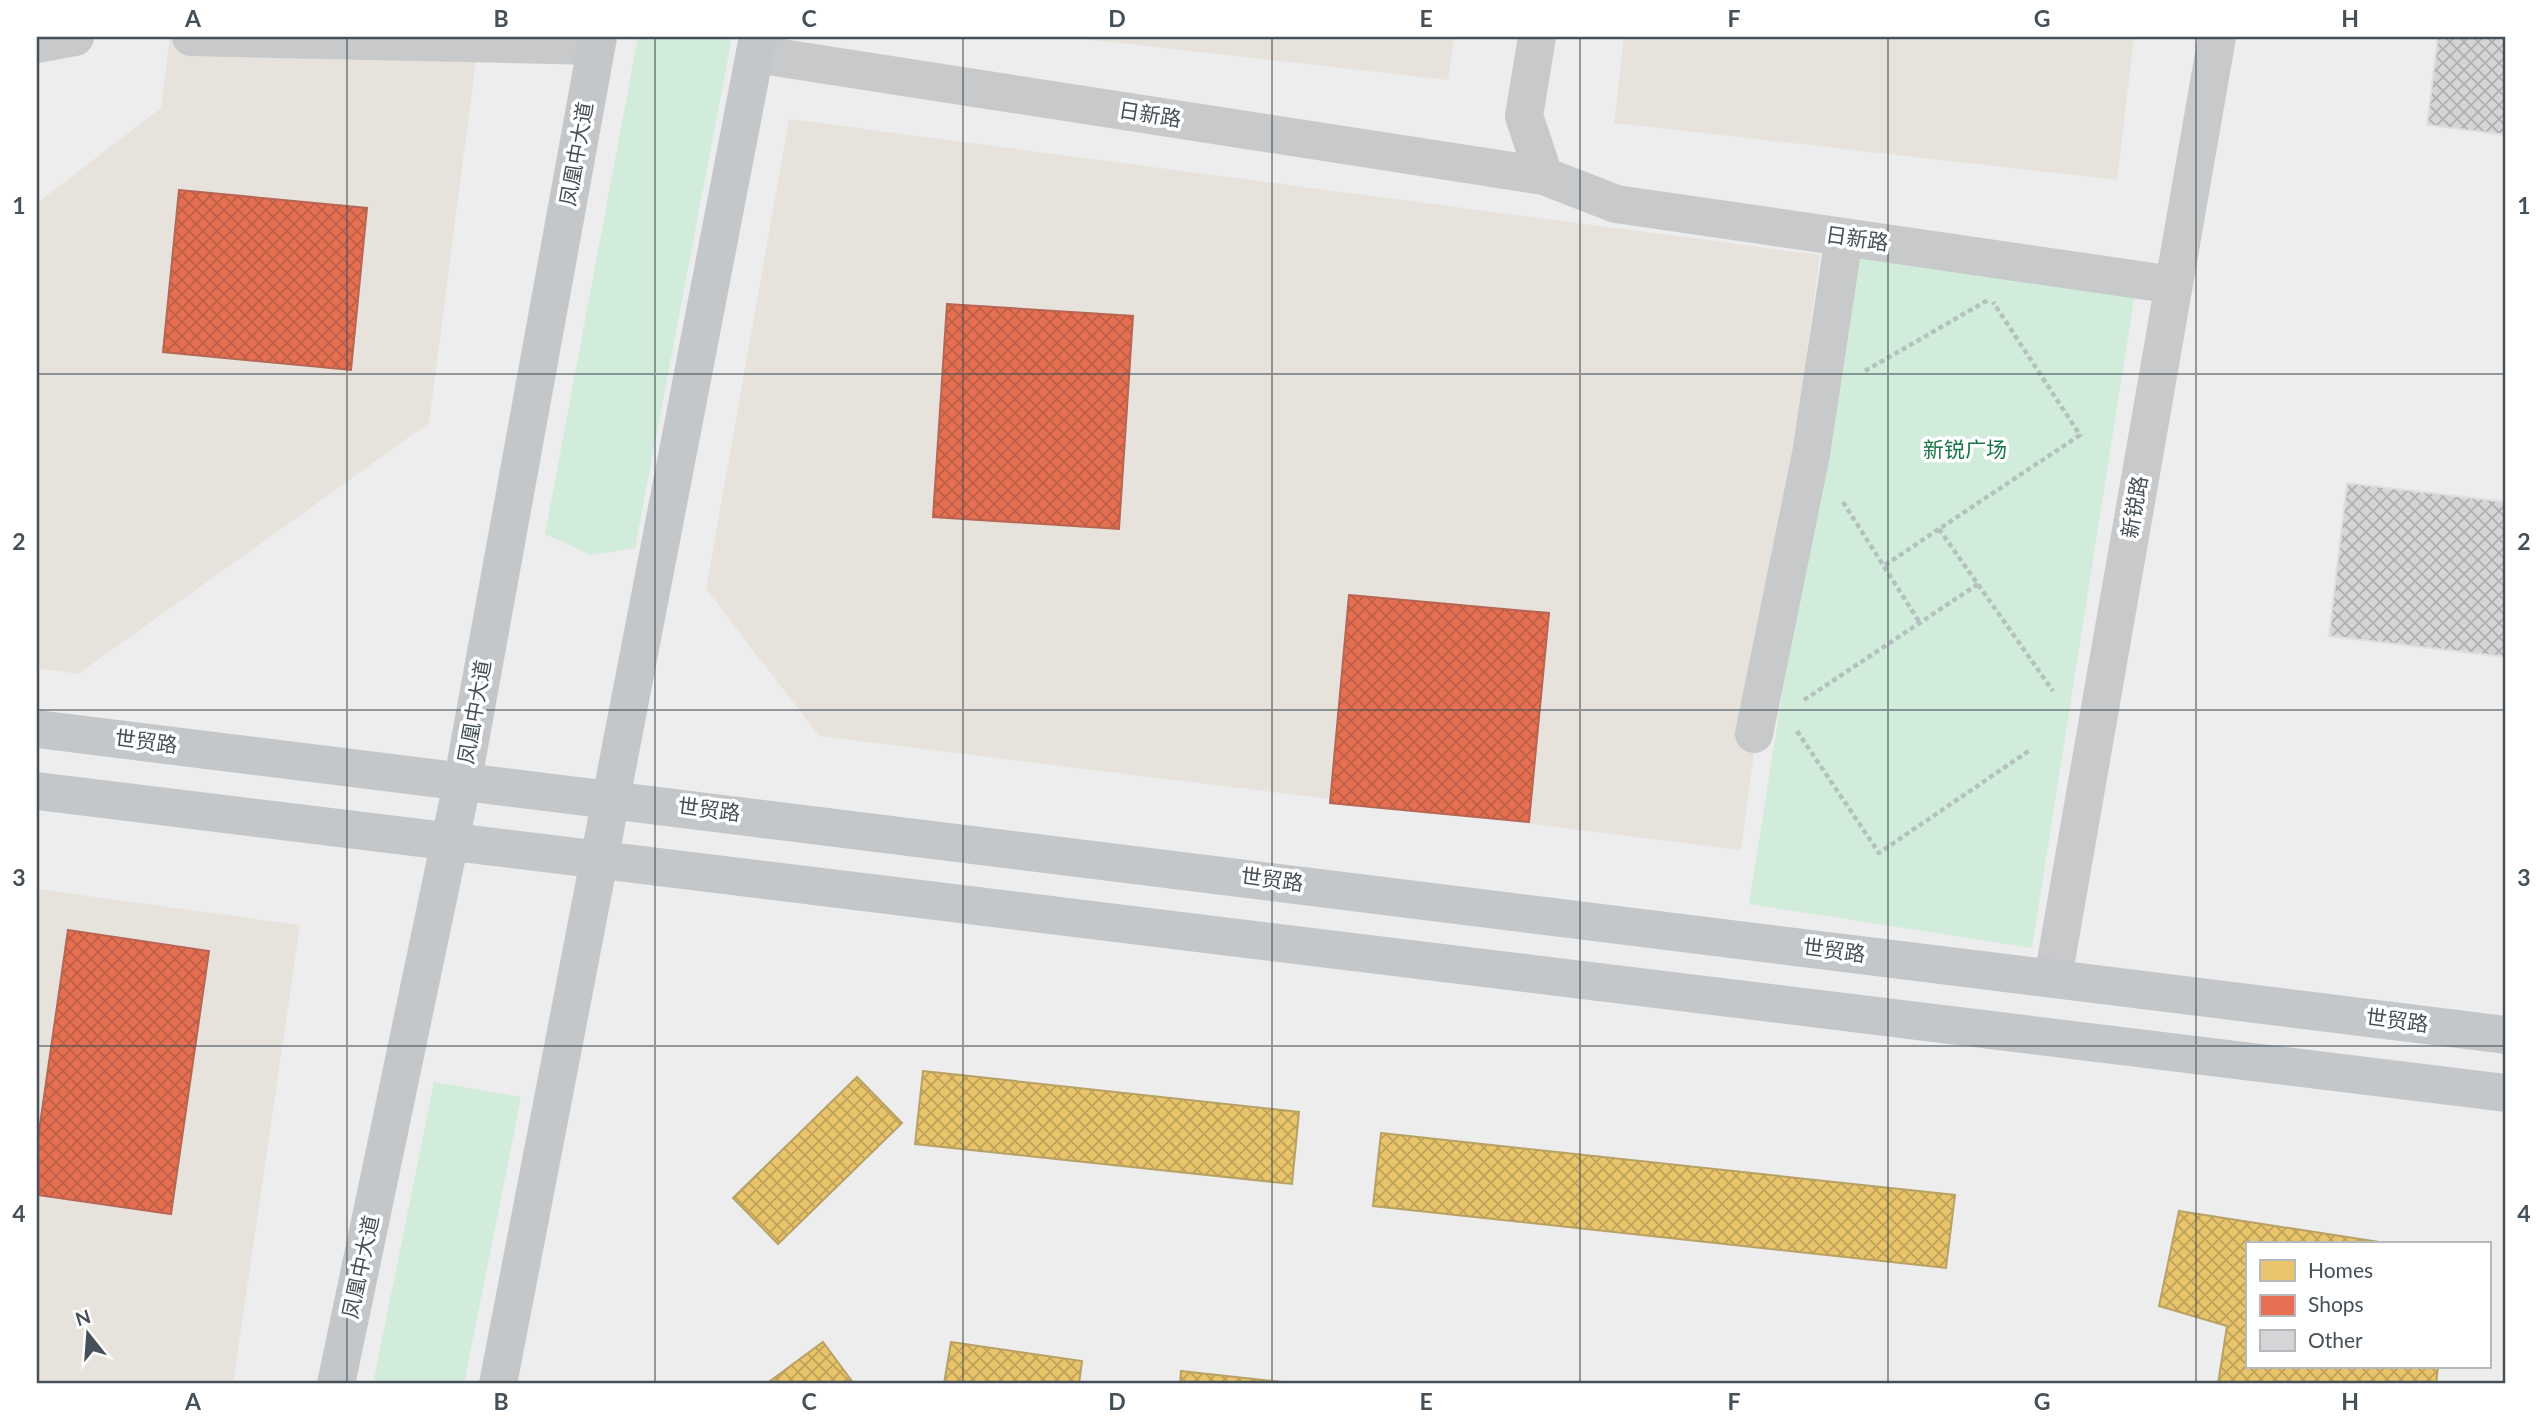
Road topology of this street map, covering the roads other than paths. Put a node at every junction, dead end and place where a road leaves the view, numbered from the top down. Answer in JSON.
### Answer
{"nodes":[{"id":1,"x":75,"y":37,"type":"edge"},
{"id":2,"x":191,"y":37,"type":"edge"},
{"id":3,"x":1537,"y":37,"type":"edge"},
{"id":4,"x":2217,"y":37,"type":"edge"},
{"id":5,"x":597,"y":41,"type":"edge"},
{"id":6,"x":37,"y":44,"type":"edge"},
{"id":7,"x":757,"y":45,"type":"edge"},
{"id":8,"x":1544,"y":176,"type":"junction"},
{"id":9,"x":1844,"y":237,"type":"junction"},
{"id":10,"x":2174,"y":285,"type":"junction"},
{"id":11,"x":1769,"y":724,"type":"road end"},
{"id":12,"x":37,"y":729,"type":"edge"},
{"id":13,"x":463,"y":779,"type":"junction"},
{"id":14,"x":37,"y":791,"type":"edge"},
{"id":15,"x":611,"y":798,"type":"junction"},
{"id":16,"x":449,"y":842,"type":"junction"},
{"id":17,"x":600,"y":860,"type":"junction"},
{"id":18,"x":2053,"y":978,"type":"junction"},
{"id":19,"x":2506,"y":1034,"type":"edge"},
{"id":20,"x":2506,"y":1094,"type":"edge"},
{"id":21,"x":336,"y":1384,"type":"edge"},
{"id":22,"x":498,"y":1384,"type":"edge"}],
"edges":[{"from":1,"to":6,"type":"street"},
{"from":2,"to":5,"type":"street"},
{"from":3,"to":8,"type":"street"},
{"from":4,"to":10,"type":"street","name":"新锐路"},
{"from":5,"to":13,"type":"main road","name":"凤凰中大道"},
{"from":7,"to":8,"type":"street","name":"日新路"},
{"from":7,"to":15,"type":"main road"},
{"from":8,"to":9,"type":"street","name":"日新路"},
{"from":9,"to":10,"type":"street","name":"日新路"},
{"from":9,"to":11,"type":"street"},
{"from":10,"to":18,"type":"street","name":"新锐路"},
{"from":12,"to":13,"type":"main road","name":"世贸路"},
{"from":13,"to":15,"type":"main road","name":"世贸路"},
{"from":13,"to":16,"type":"main road","name":"凤凰中大道"},
{"from":14,"to":16,"type":"main road"},
{"from":15,"to":17,"type":"main road"},
{"from":15,"to":18,"type":"main road","name":"世贸路"},
{"from":16,"to":17,"type":"main road"},
{"from":16,"to":21,"type":"main road","name":"凤凰中大道"},
{"from":17,"to":20,"type":"main road"},
{"from":17,"to":22,"type":"main road"},
{"from":18,"to":19,"type":"main road","name":"世贸路"}]}
